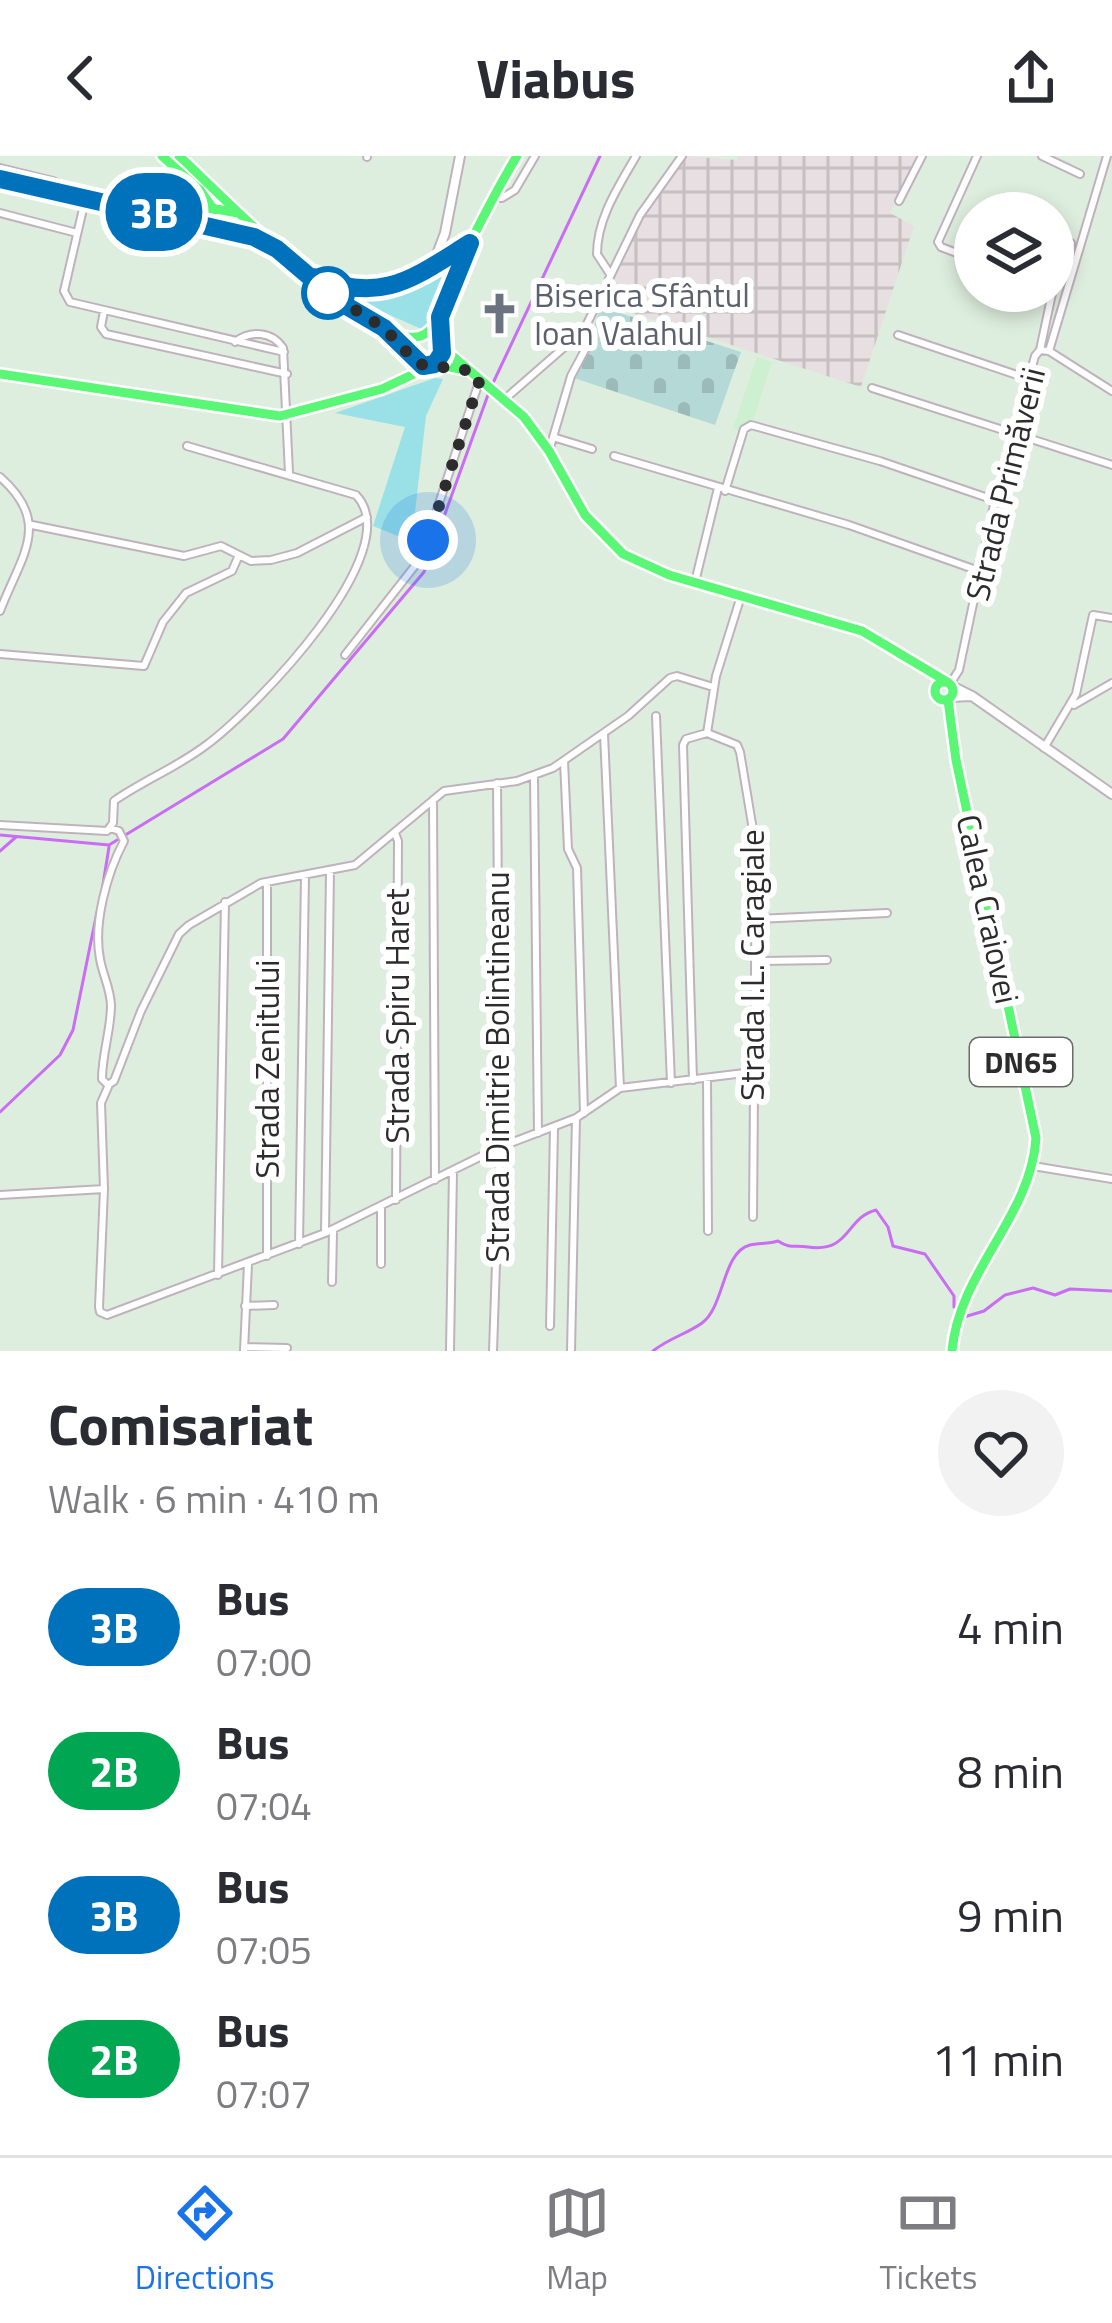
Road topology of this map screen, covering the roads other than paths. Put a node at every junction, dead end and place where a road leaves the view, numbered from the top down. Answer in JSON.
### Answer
{"nodes":[{"id":1,"x":162,"y":156,"type":"edge"},
{"id":2,"x":179,"y":156,"type":"edge"},
{"id":3,"x":460,"y":156,"type":"edge"},
{"id":4,"x":518,"y":156,"type":"edge"},
{"id":5,"x":535,"y":156,"type":"edge"},
{"id":6,"x":636,"y":156,"type":"edge"},
{"id":7,"x":682,"y":156,"type":"edge"},
{"id":8,"x":922,"y":156,"type":"edge"},
{"id":9,"x":976,"y":156,"type":"edge"},
{"id":10,"x":1042,"y":156,"type":"edge"},
{"id":11,"x":1107,"y":156,"type":"edge"},
{"id":12,"x":0,"y":169,"type":"edge"},
{"id":13,"x":1080,"y":174,"type":"dead end"},
{"id":14,"x":0,"y":179,"type":"edge"},
{"id":15,"x":200,"y":190,"type":"junction"},
{"id":16,"x":960,"y":192,"type":"edge"},
{"id":17,"x":74,"y":193,"type":"junction"},
{"id":18,"x":86,"y":196,"type":"junction"},
{"id":19,"x":494,"y":197,"type":"junction"},
{"id":20,"x":899,"y":201,"type":"dead end"},
{"id":21,"x":954,"y":206,"type":"edge"},
{"id":22,"x":212,"y":212,"type":"junction"},
{"id":23,"x":0,"y":213,"type":"edge"},
{"id":24,"x":246,"y":216,"type":"junction"},
{"id":25,"x":189,"y":218,"type":"junction"},
{"id":26,"x":213,"y":226,"type":"junction"},
{"id":27,"x":77,"y":232,"type":"junction"},
{"id":28,"x":242,"y":232,"type":"junction"},
{"id":29,"x":445,"y":233,"type":"junction"},
{"id":30,"x":470,"y":243,"type":"junction"},
{"id":31,"x":277,"y":249,"type":"junction"},
{"id":32,"x":954,"y":252,"type":"edge"},
{"id":33,"x":443,"y":253,"type":"junction"},
{"id":34,"x":460,"y":265,"type":"junction"},
{"id":35,"x":303,"y":272,"type":"junction"},
{"id":36,"x":610,"y":274,"type":"junction"},
{"id":37,"x":104,"y":311,"type":"junction"},
{"id":38,"x":1050,"y":312,"type":"edge"},
{"id":39,"x":440,"y":317,"type":"junction"},
{"id":40,"x":384,"y":328,"type":"junction"},
{"id":41,"x":421,"y":335,"type":"junction"},
{"id":42,"x":898,"y":335,"type":"dead end"},
{"id":43,"x":577,"y":339,"type":"junction"},
{"id":44,"x":441,"y":344,"type":"junction"},
{"id":45,"x":1044,"y":350,"type":"junction"},
{"id":46,"x":411,"y":355,"type":"junction"},
{"id":47,"x":431,"y":365,"type":"junction"},
{"id":48,"x":465,"y":370,"type":"junction"},
{"id":49,"x":0,"y":374,"type":"edge"},
{"id":50,"x":286,"y":374,"type":"junction"},
{"id":51,"x":1029,"y":379,"type":"junction"},
{"id":52,"x":400,"y":381,"type":"junction"},
{"id":53,"x":482,"y":381,"type":"junction"},
{"id":54,"x":872,"y":388,"type":"dead end"},
{"id":55,"x":1112,"y":391,"type":"edge"},
{"id":56,"x":506,"y":398,"type":"junction"},
{"id":57,"x":289,"y":416,"type":"junction"},
{"id":58,"x":1014,"y":432,"type":"junction"},
{"id":59,"x":556,"y":437,"type":"junction"},
{"id":60,"x":188,"y":446,"type":"dead end"},
{"id":61,"x":592,"y":449,"type":"dead end"},
{"id":62,"x":549,"y":451,"type":"junction"},
{"id":63,"x":614,"y":456,"type":"dead end"},
{"id":64,"x":1112,"y":465,"type":"edge"},
{"id":65,"x":289,"y":473,"type":"junction"},
{"id":66,"x":0,"y":477,"type":"edge"},
{"id":67,"x":722,"y":489,"type":"junction"},
{"id":68,"x":995,"y":500,"type":"junction"},
{"id":69,"x":367,"y":517,"type":"junction"},
{"id":70,"x":32,"y":525,"type":"junction"},
{"id":71,"x":239,"y":555,"type":"junction"},
{"id":72,"x":982,"y":572,"type":"junction"},
{"id":73,"x":694,"y":582,"type":"junction"},
{"id":74,"x":742,"y":596,"type":"junction"},
{"id":75,"x":0,"y":611,"type":"edge"},
{"id":76,"x":1112,"y":618,"type":"edge"},
{"id":77,"x":0,"y":654,"type":"edge"},
{"id":78,"x":345,"y":655,"type":"dead end"},
{"id":79,"x":1112,"y":683,"type":"edge"},
{"id":80,"x":713,"y":687,"type":"junction"},
{"id":81,"x":946,"y":691,"type":"junction"},
{"id":82,"x":1071,"y":706,"type":"junction"},
{"id":83,"x":656,"y":716,"type":"dead end"},
{"id":84,"x":707,"y":733,"type":"junction"},
{"id":85,"x":604,"y":734,"type":"junction"},
{"id":86,"x":1045,"y":748,"type":"junction"},
{"id":87,"x":564,"y":761,"type":"junction"},
{"id":88,"x":534,"y":777,"type":"junction"},
{"id":89,"x":497,"y":783,"type":"junction"},
{"id":90,"x":1112,"y":794,"type":"edge"},
{"id":91,"x":433,"y":798,"type":"junction"},
{"id":92,"x":0,"y":825,"type":"edge"},
{"id":93,"x":118,"y":832,"type":"junction"},
{"id":94,"x":395,"y":833,"type":"junction"},
{"id":95,"x":330,"y":870,"type":"junction"},
{"id":96,"x":305,"y":874,"type":"junction"},
{"id":97,"x":268,"y":882,"type":"junction"},
{"id":98,"x":225,"y":902,"type":"junction"},
{"id":99,"x":887,"y":913,"type":"dead end"},
{"id":100,"x":756,"y":919,"type":"junction"},
{"id":101,"x":826,"y":960,"type":"dead end"},
{"id":102,"x":757,"y":961,"type":"junction"},
{"id":103,"x":753,"y":1072,"type":"junction"},
{"id":104,"x":706,"y":1078,"type":"junction"},
{"id":105,"x":693,"y":1080,"type":"junction"},
{"id":106,"x":671,"y":1083,"type":"junction"},
{"id":107,"x":108,"y":1085,"type":"junction"},
{"id":108,"x":620,"y":1088,"type":"junction"},
{"id":109,"x":580,"y":1115,"type":"junction"},
{"id":110,"x":554,"y":1128,"type":"junction"},
{"id":111,"x":538,"y":1134,"type":"junction"},
{"id":112,"x":500,"y":1147,"type":"junction"},
{"id":113,"x":1033,"y":1166,"type":"junction"},
{"id":114,"x":453,"y":1171,"type":"junction"},
{"id":115,"x":1112,"y":1179,"type":"edge"},
{"id":116,"x":435,"y":1180,"type":"junction"},
{"id":117,"x":104,"y":1190,"type":"junction"},
{"id":118,"x":0,"y":1195,"type":"edge"},
{"id":119,"x":396,"y":1200,"type":"junction"},
{"id":120,"x":381,"y":1208,"type":"junction"},
{"id":121,"x":752,"y":1217,"type":"dead end"},
{"id":122,"x":329,"y":1231,"type":"junction"},
{"id":123,"x":708,"y":1231,"type":"dead end"},
{"id":124,"x":299,"y":1244,"type":"junction"},
{"id":125,"x":267,"y":1257,"type":"junction"},
{"id":126,"x":248,"y":1264,"type":"junction"},
{"id":127,"x":381,"y":1264,"type":"dead end"},
{"id":128,"x":218,"y":1275,"type":"junction"},
{"id":129,"x":332,"y":1282,"type":"dead end"},
{"id":130,"x":274,"y":1305,"type":"dead end"},
{"id":131,"x":245,"y":1306,"type":"junction"},
{"id":132,"x":550,"y":1326,"type":"dead end"},
{"id":133,"x":287,"y":1348,"type":"dead end"},
{"id":134,"x":244,"y":1349,"type":"edge"},
{"id":135,"x":449,"y":1351,"type":"edge"},
{"id":136,"x":493,"y":1351,"type":"edge"},
{"id":137,"x":571,"y":1351,"type":"edge"},
{"id":138,"x":952,"y":1351,"type":"edge"}],
"edges":[{"from":1,"to":15,"type":"main road"},
{"from":2,"to":24,"type":"main road"},
{"from":3,"to":29,"type":"main road"},
{"from":4,"to":19,"type":"main road"},
{"from":5,"to":19,"type":"street"},
{"from":6,"to":36,"type":"street"},
{"from":7,"to":36,"type":"street"},
{"from":8,"to":20,"type":"street"},
{"from":9,"to":16,"type":"street"},
{"from":10,"to":13,"type":"street"},
{"from":11,"to":45,"type":"street","name":"Strada Primăverii"},
{"from":12,"to":17,"type":"main road"},
{"from":14,"to":17,"type":"main road"},
{"from":15,"to":22,"type":"main road"},
{"from":15,"to":25,"type":"main road"},
{"from":17,"to":18,"type":"main road"},
{"from":18,"to":25,"type":"main road"},
{"from":18,"to":27,"type":"street"},
{"from":19,"to":30,"type":"main road"},
{"from":21,"to":32,"type":"street"},
{"from":22,"to":24,"type":"main road"},
{"from":22,"to":25,"type":"main road"},
{"from":22,"to":26,"type":"main road"},
{"from":23,"to":27,"type":"street"},
{"from":24,"to":28,"type":"main road"},
{"from":24,"to":31,"type":"main road"},
{"from":25,"to":26,"type":"main road"},
{"from":26,"to":28,"type":"main road"},
{"from":27,"to":37,"type":"street"},
{"from":28,"to":31,"type":"main road"},
{"from":29,"to":30,"type":"main road"},
{"from":29,"to":33,"type":"main road"},
{"from":30,"to":33,"type":"main road"},
{"from":30,"to":34,"type":"main road"},
{"from":31,"to":35,"type":"main road"},
{"from":33,"to":34,"type":"main road"},
{"from":33,"to":35,"type":"main road"},
{"from":34,"to":39,"type":"main road"},
{"from":35,"to":40,"type":"main road"},
{"from":36,"to":43,"type":"street"},
{"from":37,"to":50,"type":"street"},
{"from":37,"to":50,"type":"street"},
{"from":38,"to":45,"type":"street"},
{"from":39,"to":41,"type":"main road"},
{"from":39,"to":44,"type":"main road"},
{"from":40,"to":41,"type":"main road"},
{"from":40,"to":46,"type":"main road"},
{"from":41,"to":44,"type":"main road"},
{"from":41,"to":46,"type":"main road"},
{"from":42,"to":51,"type":"street"},
{"from":43,"to":56,"type":"street"},
{"from":43,"to":59,"type":"street"},
{"from":44,"to":47,"type":"main road"},
{"from":44,"to":48,"type":"main road"},
{"from":45,"to":51,"type":"street","name":"Strada Primăverii"},
{"from":45,"to":55,"type":"street"},
{"from":46,"to":47,"type":"main road"},
{"from":46,"to":52,"type":"main road"},
{"from":47,"to":48,"type":"main road"},
{"from":47,"to":52,"type":"main road"},
{"from":48,"to":53,"type":"main road"},
{"from":49,"to":57,"type":"main road"},
{"from":50,"to":57,"type":"street"},
{"from":51,"to":58,"type":"street","name":"Strada Primăverii"},
{"from":52,"to":57,"type":"main road"},
{"from":53,"to":56,"type":"main road"},
{"from":53,"to":78,"type":"street"},
{"from":54,"to":58,"type":"street"},
{"from":56,"to":62,"type":"main road"},
{"from":57,"to":65,"type":"street"},
{"from":58,"to":64,"type":"street"},
{"from":58,"to":68,"type":"street","name":"Strada Primăverii"},
{"from":59,"to":61,"type":"street"},
{"from":59,"to":62,"type":"street"},
{"from":60,"to":65,"type":"street"},
{"from":62,"to":73,"type":"main road"},
{"from":63,"to":67,"type":"street"},
{"from":65,"to":69,"type":"street"},
{"from":66,"to":70,"type":"street"},
{"from":67,"to":68,"type":"street"},
{"from":67,"to":72,"type":"street"},
{"from":67,"to":73,"type":"street"},
{"from":68,"to":72,"type":"street","name":"Strada Primăverii"},
{"from":69,"to":71,"type":"street"},
{"from":69,"to":93,"type":"street"},
{"from":70,"to":71,"type":"street"},
{"from":70,"to":75,"type":"street"},
{"from":71,"to":77,"type":"street"},
{"from":72,"to":81,"type":"street","name":"Strada Primăverii"},
{"from":73,"to":74,"type":"main road"},
{"from":74,"to":80,"type":"street"},
{"from":74,"to":81,"type":"main road"},
{"from":76,"to":82,"type":"street"},
{"from":79,"to":82,"type":"street"},
{"from":80,"to":84,"type":"street"},
{"from":80,"to":85,"type":"street"},
{"from":81,"to":86,"type":"main road"},
{"from":81,"to":113,"type":"main road","name":"Calea Craiovei","number":"DN65"},
{"from":82,"to":86,"type":"street"},
{"from":83,"to":106,"type":"street"},
{"from":84,"to":100,"type":"street","name":"Strada I.L. Caragiale"},
{"from":84,"to":105,"type":"street"},
{"from":85,"to":87,"type":"street"},
{"from":85,"to":108,"type":"street"},
{"from":86,"to":90,"type":"main road"},
{"from":87,"to":88,"type":"street"},
{"from":87,"to":109,"type":"street"},
{"from":88,"to":89,"type":"street"},
{"from":88,"to":111,"type":"street"},
{"from":89,"to":91,"type":"street"},
{"from":89,"to":112,"type":"street","name":"Strada Dimitrie Bolintineanu"},
{"from":91,"to":94,"type":"street"},
{"from":91,"to":116,"type":"street"},
{"from":92,"to":93,"type":"street"},
{"from":93,"to":107,"type":"street"},
{"from":94,"to":95,"type":"street"},
{"from":94,"to":119,"type":"street","name":"Strada Spiru Haret"},
{"from":95,"to":96,"type":"street"},
{"from":95,"to":122,"type":"street"},
{"from":96,"to":97,"type":"street"},
{"from":96,"to":124,"type":"street"},
{"from":97,"to":98,"type":"street"},
{"from":97,"to":125,"type":"street","name":"Strada Zenitului"},
{"from":98,"to":107,"type":"street"},
{"from":98,"to":128,"type":"street"},
{"from":99,"to":100,"type":"street"},
{"from":100,"to":102,"type":"street","name":"Strada I.L. Caragiale"},
{"from":101,"to":102,"type":"street"},
{"from":102,"to":103,"type":"street","name":"Strada I.L. Caragiale"},
{"from":103,"to":104,"type":"street"},
{"from":103,"to":121,"type":"street","name":"Strada I.L. Caragiale"},
{"from":104,"to":105,"type":"street"},
{"from":104,"to":123,"type":"street"},
{"from":105,"to":106,"type":"street"},
{"from":106,"to":108,"type":"street"},
{"from":107,"to":117,"type":"street"},
{"from":108,"to":109,"type":"street"},
{"from":109,"to":110,"type":"street"},
{"from":109,"to":137,"type":"street"},
{"from":110,"to":111,"type":"street"},
{"from":110,"to":132,"type":"street"},
{"from":111,"to":112,"type":"street"},
{"from":112,"to":114,"type":"street"},
{"from":112,"to":136,"type":"street","name":"Strada Dimitrie Bolintineanu"},
{"from":113,"to":115,"type":"street"},
{"from":113,"to":138,"type":"main road","name":"Calea Craiovei","number":"DN65"},
{"from":114,"to":116,"type":"street"},
{"from":114,"to":135,"type":"street"},
{"from":116,"to":119,"type":"street"},
{"from":117,"to":118,"type":"street"},
{"from":117,"to":128,"type":"street"},
{"from":119,"to":120,"type":"street"},
{"from":120,"to":122,"type":"street"},
{"from":120,"to":127,"type":"street"},
{"from":122,"to":124,"type":"street"},
{"from":122,"to":129,"type":"street"},
{"from":124,"to":125,"type":"street"},
{"from":125,"to":126,"type":"street"},
{"from":126,"to":128,"type":"street"},
{"from":126,"to":131,"type":"street"},
{"from":130,"to":131,"type":"street"},
{"from":131,"to":134,"type":"street"},
{"from":133,"to":134,"type":"street"}]}
